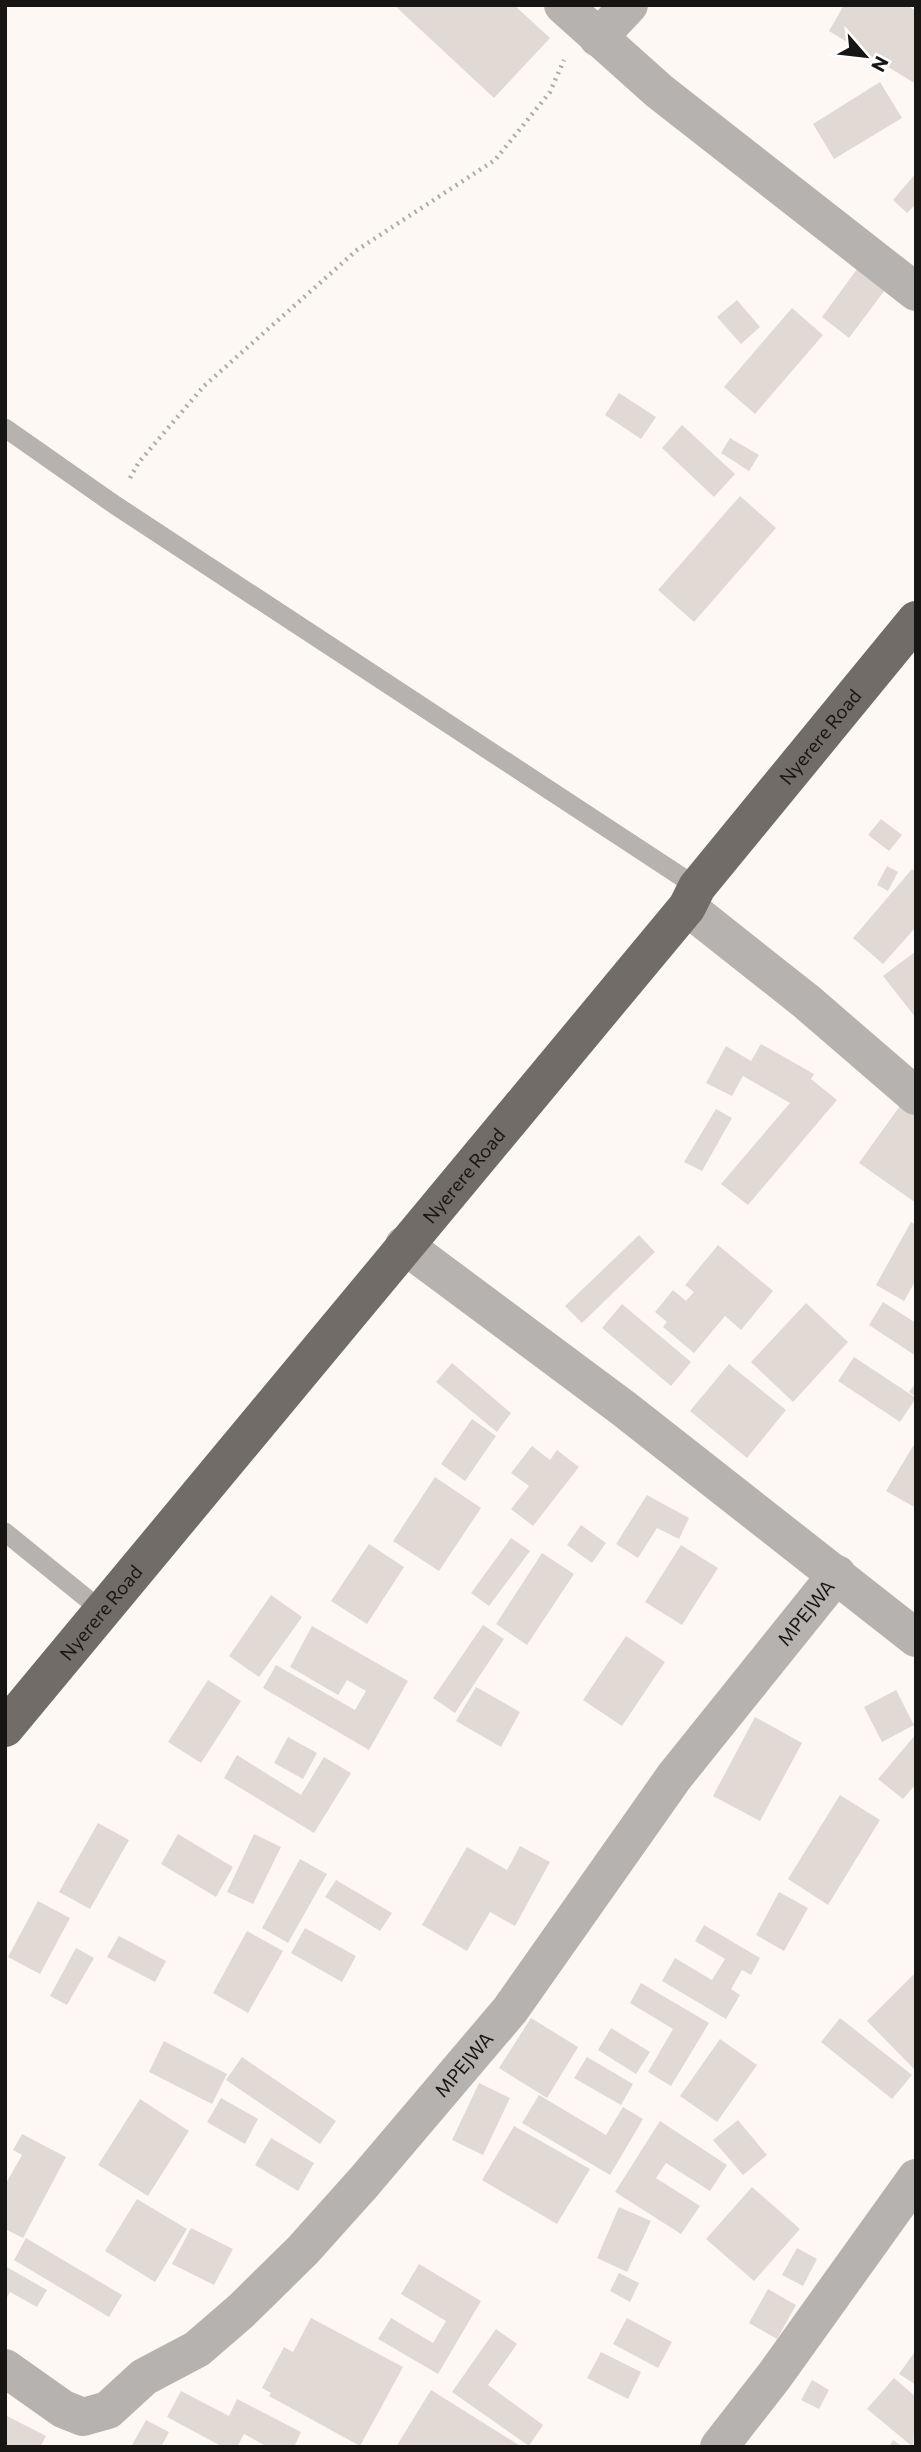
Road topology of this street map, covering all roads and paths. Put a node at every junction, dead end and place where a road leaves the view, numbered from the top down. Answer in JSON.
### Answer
{"nodes":[{"id":1,"x":629,"y":5,"type":"edge"},
{"id":2,"x":578,"y":19,"type":"edge"},
{"id":3,"x":916,"y":292,"type":"edge"},
{"id":4,"x":5,"y":428,"type":"edge"},
{"id":5,"x":115,"y":505,"type":"junction"},
{"id":6,"x":916,"y":620,"type":"edge"},
{"id":7,"x":692,"y":897,"type":"junction"},
{"id":8,"x":916,"y":1096,"type":"edge"},
{"id":9,"x":404,"y":1245,"type":"junction"},
{"id":10,"x":5,"y":1532,"type":"edge"},
{"id":11,"x":837,"y":1574,"type":"junction"},
{"id":12,"x":101,"y":1610,"type":"junction"},
{"id":13,"x":916,"y":1638,"type":"edge"},
{"id":14,"x":5,"y":1728,"type":"edge"},
{"id":15,"x":916,"y":2178,"type":"edge"},
{"id":16,"x":5,"y":2368,"type":"edge"},
{"id":17,"x":719,"y":2447,"type":"edge"}],
"edges":[{"from":1,"to":2,"type":"street"},
{"from":2,"to":3,"type":"street"},
{"from":2,"to":5,"type":"path"},
{"from":4,"to":5,"type":"lane"},
{"from":5,"to":7,"type":"lane"},
{"from":6,"to":7,"type":"highway","name":"Nyerere Road"},
{"from":7,"to":8,"type":"street"},
{"from":7,"to":9,"type":"highway","name":"Nyerere Road"},
{"from":9,"to":11,"type":"street"},
{"from":9,"to":12,"type":"highway","name":"Nyerere Road"},
{"from":10,"to":12,"type":"lane"},
{"from":11,"to":13,"type":"street"},
{"from":11,"to":16,"type":"street","name":"MPEJWA"},
{"from":12,"to":14,"type":"highway","name":"Nyerere Road"},
{"from":15,"to":17,"type":"street"}]}
